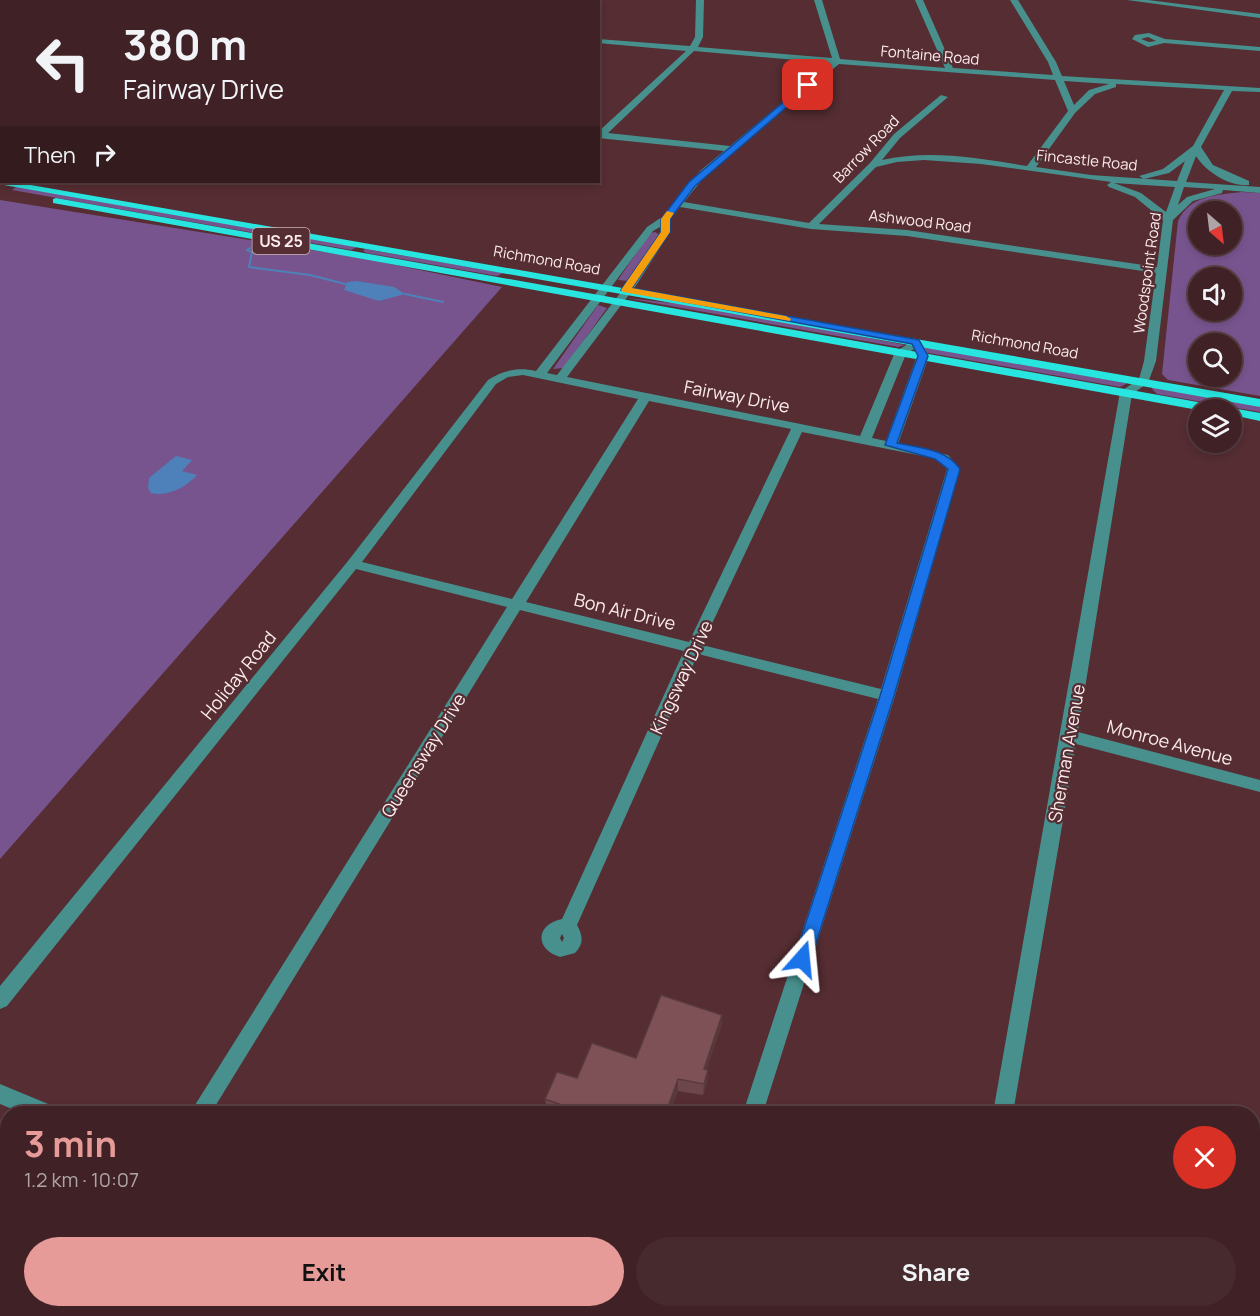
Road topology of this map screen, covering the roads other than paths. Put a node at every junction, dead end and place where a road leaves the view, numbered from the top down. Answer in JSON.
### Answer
{"nodes":[{"id":1,"x":700,"y":0,"type":"edge"},
{"id":2,"x":818,"y":0,"type":"edge"},
{"id":3,"x":919,"y":0,"type":"edge"},
{"id":4,"x":1014,"y":0,"type":"edge"},
{"id":5,"x":1131,"y":0,"type":"edge"},
{"id":6,"x":1260,"y":16,"type":"edge"},
{"id":7,"x":600,"y":41,"type":"edge"},
{"id":8,"x":1164,"y":41,"type":"dead end"},
{"id":9,"x":694,"y":47,"type":"junction"},
{"id":10,"x":1260,"y":49,"type":"edge"},
{"id":11,"x":837,"y":60,"type":"junction"},
{"id":12,"x":1052,"y":62,"type":"junction"},
{"id":13,"x":950,"y":70,"type":"junction"},
{"id":14,"x":1004,"y":75,"type":"junction"},
{"id":15,"x":1059,"y":78,"type":"junction"},
{"id":16,"x":1127,"y":83,"type":"junction"},
{"id":17,"x":1228,"y":88,"type":"junction"},
{"id":18,"x":1260,"y":90,"type":"edge"},
{"id":19,"x":945,"y":97,"type":"dead end"},
{"id":20,"x":1072,"y":111,"type":"junction"},
{"id":21,"x":600,"y":135,"type":"edge"},
{"id":22,"x":1197,"y":147,"type":"junction"},
{"id":23,"x":731,"y":149,"type":"junction"},
{"id":24,"x":885,"y":151,"type":"junction"},
{"id":25,"x":911,"y":158,"type":"junction"},
{"id":26,"x":873,"y":165,"type":"junction"},
{"id":27,"x":1029,"y":170,"type":"junction"},
{"id":28,"x":1090,"y":178,"type":"junction"},
{"id":29,"x":15,"y":183,"type":"edge"},
{"id":30,"x":1180,"y":184,"type":"junction"},
{"id":31,"x":1257,"y":189,"type":"edge"},
{"id":32,"x":0,"y":190,"type":"edge"},
{"id":33,"x":676,"y":204,"type":"junction"},
{"id":34,"x":665,"y":219,"type":"junction"},
{"id":35,"x":1168,"y":219,"type":"junction"},
{"id":36,"x":812,"y":226,"type":"junction"},
{"id":37,"x":1161,"y":272,"type":"junction"},
{"id":38,"x":624,"y":292,"type":"junction"},
{"id":39,"x":602,"y":296,"type":"junction"},
{"id":40,"x":916,"y":342,"type":"junction"},
{"id":41,"x":901,"y":352,"type":"junction"},
{"id":42,"x":923,"y":356,"type":"junction"},
{"id":43,"x":504,"y":374,"type":"joint"},
{"id":44,"x":540,"y":375,"type":"junction"},
{"id":45,"x":561,"y":378,"type":"junction"},
{"id":46,"x":1144,"y":381,"type":"junction"},
{"id":47,"x":1126,"y":392,"type":"junction"},
{"id":48,"x":646,"y":396,"type":"junction"},
{"id":49,"x":1260,"y":403,"type":"edge"},
{"id":50,"x":1188,"y":404,"type":"edge"},
{"id":51,"x":1242,"y":414,"type":"edge"},
{"id":52,"x":1260,"y":417,"type":"edge"},
{"id":53,"x":798,"y":427,"type":"junction"},
{"id":54,"x":865,"y":440,"type":"junction"},
{"id":55,"x":891,"y":445,"type":"junction"},
{"id":56,"x":353,"y":564,"type":"junction"},
{"id":57,"x":517,"y":603,"type":"junction"},
{"id":58,"x":693,"y":648,"type":"junction"},
{"id":59,"x":887,"y":696,"type":"junction"},
{"id":60,"x":1070,"y":736,"type":"junction"},
{"id":61,"x":1260,"y":786,"type":"edge"},
{"id":62,"x":567,"y":928,"type":"dead end"},
{"id":63,"x":0,"y":1000,"type":"edge"},
{"id":64,"x":0,"y":1094,"type":"edge"},
{"id":65,"x":29,"y":1106,"type":"edge"},
{"id":66,"x":204,"y":1106,"type":"edge"},
{"id":67,"x":755,"y":1106,"type":"edge"},
{"id":68,"x":1004,"y":1106,"type":"edge"}],
"edges":[{"from":1,"to":9,"type":"street"},
{"from":2,"to":11,"type":"street"},
{"from":3,"to":13,"type":"street"},
{"from":4,"to":12,"type":"street"},
{"from":5,"to":6,"type":"street"},
{"from":7,"to":9,"type":"street","name":"Fontaine Road"},
{"from":8,"to":10,"type":"street"},
{"from":9,"to":11,"type":"street","name":"Fontaine Road"},
{"from":9,"to":21,"type":"street"},
{"from":11,"to":13,"type":"street","name":"Fontaine Road"},
{"from":11,"to":23,"type":"street"},
{"from":12,"to":14,"type":"street"},
{"from":12,"to":15,"type":"street"},
{"from":12,"to":16,"type":"street"},
{"from":13,"to":14,"type":"street","name":"Fontaine Road"},
{"from":14,"to":15,"type":"street","name":"Fontaine Road"},
{"from":14,"to":20,"type":"street"},
{"from":15,"to":16,"type":"street","name":"Fontaine Road"},
{"from":15,"to":20,"type":"street"},
{"from":16,"to":17,"type":"street","name":"Fontaine Road"},
{"from":16,"to":20,"type":"street"},
{"from":17,"to":18,"type":"street","name":"Fontaine Road"},
{"from":17,"to":22,"type":"street","name":"Woodspoint Road"},
{"from":19,"to":24,"type":"street","name":"Barrow Road"},
{"from":20,"to":27,"type":"street"},
{"from":21,"to":23,"type":"street"},
{"from":22,"to":28,"type":"street"},
{"from":22,"to":30,"type":"street","name":"Woodspoint Road"},
{"from":22,"to":31,"type":"street"},
{"from":23,"to":33,"type":"street"},
{"from":24,"to":25,"type":"street","name":"Fincastle Road"},
{"from":24,"to":26,"type":"street","name":"Barrow Road"},
{"from":25,"to":26,"type":"street","name":"Fincastle Road"},
{"from":25,"to":27,"type":"street","name":"Fincastle Road"},
{"from":26,"to":36,"type":"street","name":"Barrow Road"},
{"from":27,"to":28,"type":"street","name":"Fincastle Road"},
{"from":28,"to":30,"type":"street","name":"Fincastle Road"},
{"from":28,"to":35,"type":"street"},
{"from":29,"to":39,"type":"main road","name":"Richmond Road","number":"US 25"},
{"from":30,"to":31,"type":"street","name":"Fincastle Road"},
{"from":30,"to":35,"type":"street","name":"Woodspoint Road"},
{"from":31,"to":35,"type":"street"},
{"from":32,"to":39,"type":"main road","name":"Richmond Road","number":"US 25"},
{"from":33,"to":34,"type":"street"},
{"from":33,"to":36,"type":"street","name":"Ashwood Road"},
{"from":34,"to":38,"type":"street"},
{"from":34,"to":39,"type":"street"},
{"from":35,"to":37,"type":"street","name":"Woodspoint Road"},
{"from":36,"to":37,"type":"street","name":"Ashwood Road"},
{"from":37,"to":46,"type":"street","name":"Woodspoint Road"},
{"from":38,"to":39,"type":"main road","name":"Richmond Road","number":"US 25"},
{"from":38,"to":40,"type":"main road","name":"Richmond Road","number":"US 25"},
{"from":38,"to":41,"type":"main road","name":"Richmond Road","number":"US 25"},
{"from":38,"to":45,"type":"street"},
{"from":39,"to":44,"type":"street"},
{"from":40,"to":41,"type":"street"},
{"from":40,"to":42,"type":"street"},
{"from":40,"to":46,"type":"main road","name":"Richmond Road","number":"US 25"},
{"from":41,"to":42,"type":"main road","name":"Richmond Road","number":"US 25"},
{"from":41,"to":54,"type":"street"},
{"from":42,"to":47,"type":"main road","name":"Richmond Road","number":"US 25"},
{"from":42,"to":55,"type":"street"},
{"from":43,"to":44,"type":"street","name":"Fairway Drive"},
{"from":43,"to":56,"type":"street","name":"Holiday Road"},
{"from":44,"to":45,"type":"street","name":"Fairway Drive"},
{"from":45,"to":48,"type":"street","name":"Fairway Drive"},
{"from":46,"to":47,"type":"street"},
{"from":46,"to":49,"type":"main road","name":"Richmond Road","number":"US 25"},
{"from":47,"to":50,"type":"main road","name":"Richmond Road","number":"US 25"},
{"from":47,"to":60,"type":"street","name":"Sherman Avenue"},
{"from":48,"to":53,"type":"street","name":"Fairway Drive"},
{"from":48,"to":57,"type":"street","name":"Queensway Drive"},
{"from":51,"to":52,"type":"main road"},
{"from":53,"to":54,"type":"street","name":"Fairway Drive"},
{"from":53,"to":58,"type":"street","name":"Kingsway Drive"},
{"from":54,"to":55,"type":"street","name":"Fairway Drive"},
{"from":55,"to":59,"type":"street","name":"Fairway Drive"},
{"from":56,"to":57,"type":"street","name":"Bon Air Drive"},
{"from":56,"to":63,"type":"street","name":"Holiday Road"},
{"from":57,"to":58,"type":"street","name":"Bon Air Drive"},
{"from":57,"to":66,"type":"street","name":"Queensway Drive"},
{"from":58,"to":59,"type":"street","name":"Bon Air Drive"},
{"from":58,"to":62,"type":"street","name":"Kingsway Drive"},
{"from":59,"to":67,"type":"street"},
{"from":60,"to":61,"type":"street","name":"Monroe Avenue"},
{"from":60,"to":68,"type":"street","name":"Sherman Avenue"},
{"from":64,"to":65,"type":"street"}]}
